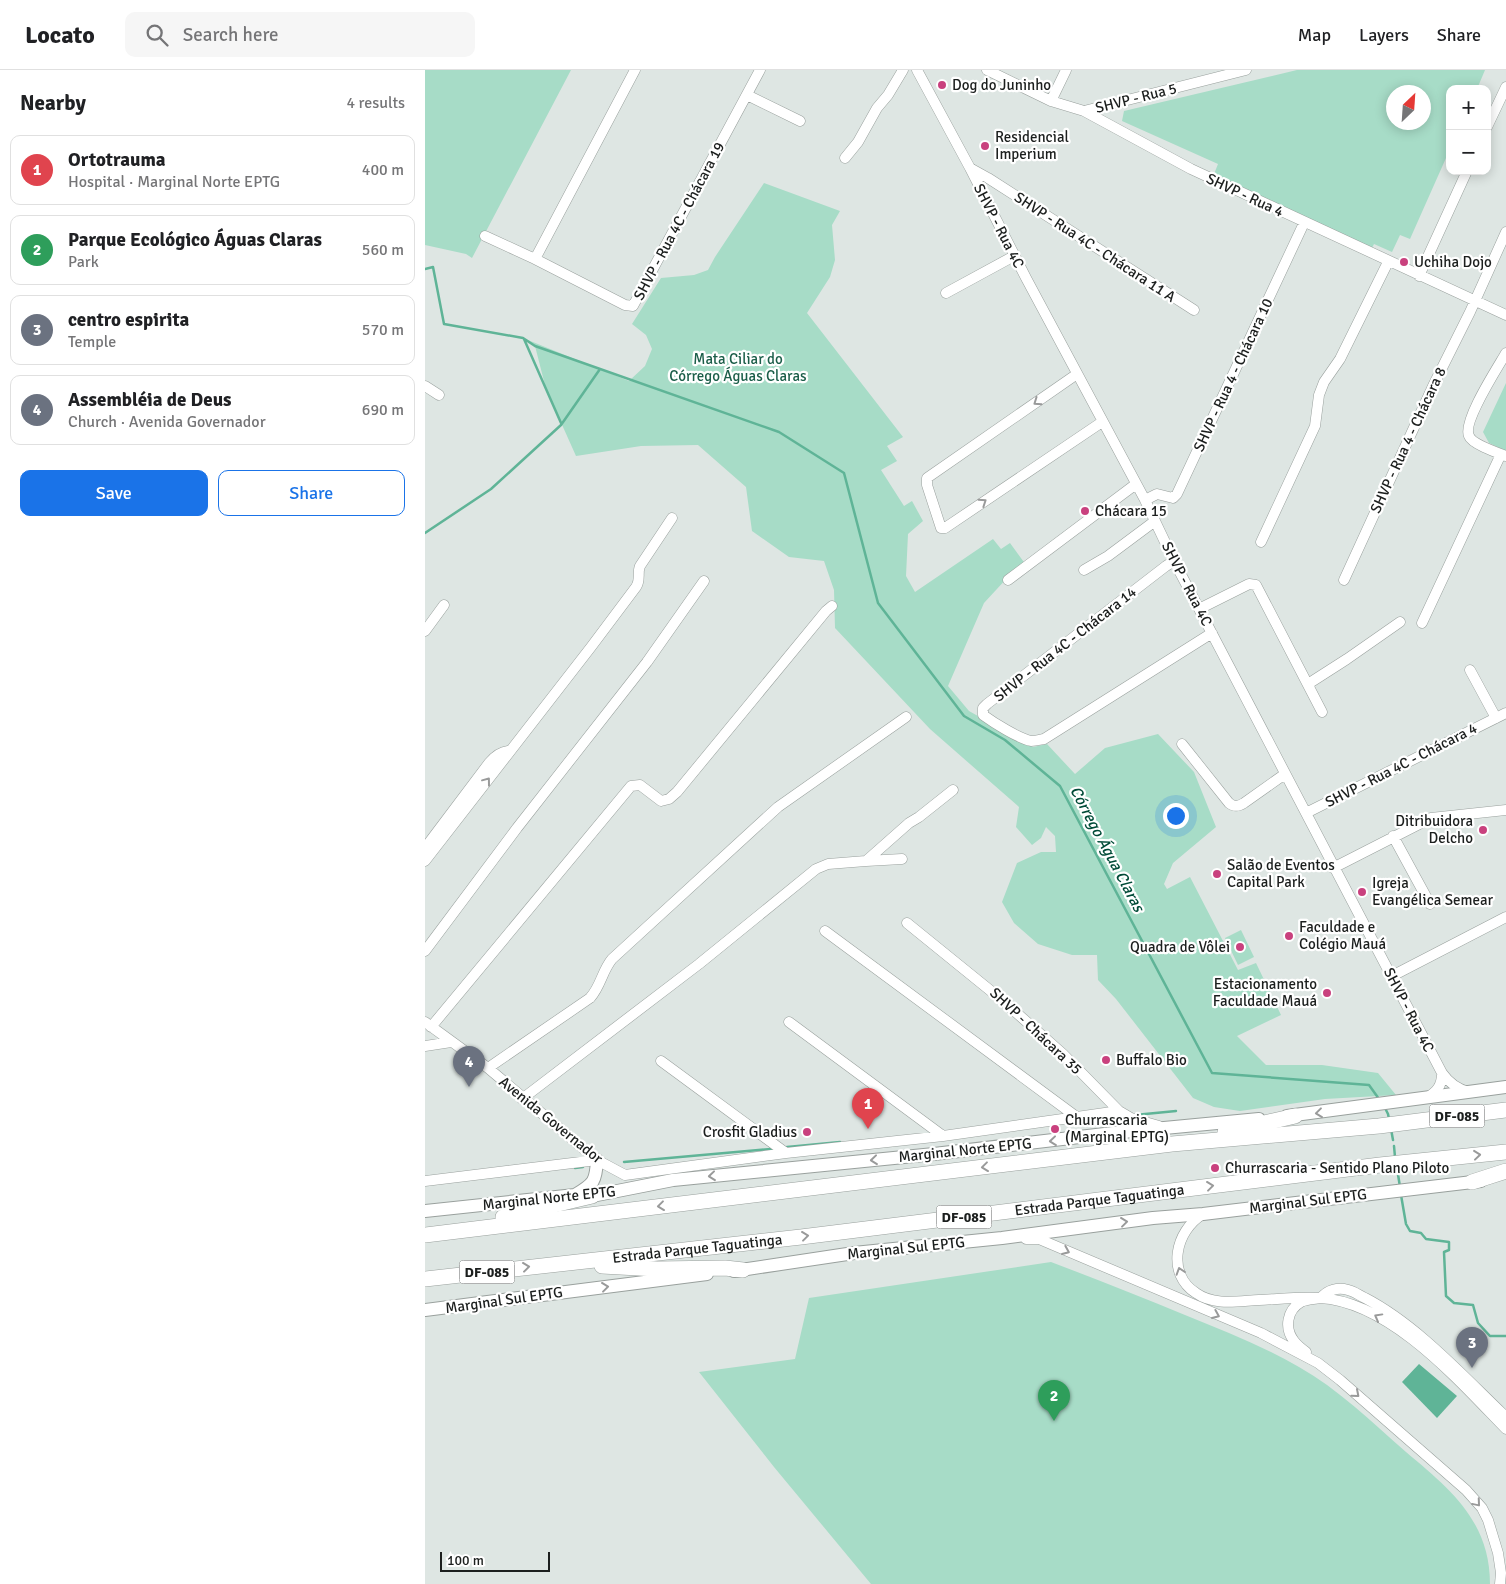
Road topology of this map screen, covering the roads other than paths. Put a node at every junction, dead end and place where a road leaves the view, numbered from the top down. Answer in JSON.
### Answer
{"nodes":[{"id":1,"x":635,"y":70,"type":"edge"},
{"id":2,"x":760,"y":70,"type":"edge"},
{"id":3,"x":903,"y":70,"type":"edge"},
{"id":4,"x":917,"y":70,"type":"edge"},
{"id":5,"x":987,"y":70,"type":"edge"},
{"id":6,"x":1066,"y":70,"type":"edge"},
{"id":7,"x":1246,"y":70,"type":"edge"},
{"id":8,"x":1506,"y":87,"type":"edge"},
{"id":9,"x":747,"y":95,"type":"junction"},
{"id":10,"x":1051,"y":101,"type":"junction"},
{"id":11,"x":1084,"y":111,"type":"junction"},
{"id":12,"x":1491,"y":119,"type":"edge"},
{"id":13,"x":801,"y":122,"type":"dead end"},
{"id":14,"x":845,"y":158,"type":"dead end"},
{"id":15,"x":970,"y":168,"type":"junction"},
{"id":16,"x":1465,"y":175,"type":"edge"},
{"id":17,"x":1304,"y":223,"type":"junction"},
{"id":18,"x":1506,"y":232,"type":"edge"},
{"id":19,"x":485,"y":236,"type":"dead end"},
{"id":20,"x":1014,"y":256,"type":"junction"},
{"id":21,"x":535,"y":259,"type":"junction"},
{"id":22,"x":1388,"y":262,"type":"junction"},
{"id":23,"x":1419,"y":276,"type":"junction"},
{"id":24,"x":946,"y":293,"type":"dead end"},
{"id":25,"x":1475,"y":300,"type":"junction"},
{"id":26,"x":1194,"y":310,"type":"dead end"},
{"id":27,"x":1506,"y":315,"type":"edge"},
{"id":28,"x":1506,"y":353,"type":"edge"},
{"id":29,"x":1077,"y":374,"type":"junction"},
{"id":30,"x":425,"y":386,"type":"edge"},
{"id":31,"x":439,"y":395,"type":"dead end"},
{"id":32,"x":1102,"y":422,"type":"junction"},
{"id":33,"x":1503,"y":455,"type":"edge"},
{"id":34,"x":1136,"y":484,"type":"junction"},
{"id":35,"x":1145,"y":500,"type":"junction"},
{"id":36,"x":673,"y":518,"type":"dead end"},
{"id":37,"x":1155,"y":521,"type":"junction"},
{"id":38,"x":1261,"y":542,"type":"dead end"},
{"id":39,"x":1174,"y":561,"type":"junction"},
{"id":40,"x":1084,"y":570,"type":"dead end"},
{"id":41,"x":1008,"y":580,"type":"dead end"},
{"id":42,"x":1343,"y":580,"type":"dead end"},
{"id":43,"x":704,"y":582,"type":"dead end"},
{"id":44,"x":444,"y":605,"type":"dead end"},
{"id":45,"x":832,"y":606,"type":"dead end"},
{"id":46,"x":1199,"y":609,"type":"junction"},
{"id":47,"x":1400,"y":622,"type":"dead end"},
{"id":48,"x":1423,"y":623,"type":"dead end"},
{"id":49,"x":425,"y":631,"type":"edge"},
{"id":50,"x":1212,"y":633,"type":"junction"},
{"id":51,"x":1470,"y":670,"type":"dead end"},
{"id":52,"x":1308,"y":684,"type":"junction"},
{"id":53,"x":1322,"y":712,"type":"dead end"},
{"id":54,"x":1506,"y":713,"type":"edge"},
{"id":55,"x":906,"y":717,"type":"dead end"},
{"id":56,"x":1496,"y":718,"type":"junction"},
{"id":57,"x":1182,"y":744,"type":"dead end"},
{"id":58,"x":509,"y":751,"type":"junction"},
{"id":59,"x":1285,"y":774,"type":"junction"},
{"id":60,"x":953,"y":790,"type":"dead end"},
{"id":61,"x":1506,"y":810,"type":"edge"},
{"id":62,"x":1305,"y":813,"type":"junction"},
{"id":63,"x":1393,"y":836,"type":"junction"},
{"id":64,"x":425,"y":848,"type":"edge"},
{"id":65,"x":902,"y":859,"type":"dead end"},
{"id":66,"x":866,"y":860,"type":"junction"},
{"id":67,"x":425,"y":862,"type":"edge"},
{"id":68,"x":1333,"y":868,"type":"junction"},
{"id":69,"x":1430,"y":904,"type":"dead end"},
{"id":70,"x":1506,"y":917,"type":"edge"},
{"id":71,"x":907,"y":923,"type":"dead end"},
{"id":72,"x":825,"y":931,"type":"dead end"},
{"id":73,"x":425,"y":951,"type":"edge"},
{"id":74,"x":1392,"y":976,"type":"junction"},
{"id":75,"x":789,"y":1022,"type":"dead end"},
{"id":76,"x":428,"y":1025,"type":"edge"},
{"id":77,"x":451,"y":1042,"type":"junction"},
{"id":78,"x":425,"y":1046,"type":"edge"},
{"id":79,"x":661,"y":1061,"type":"dead end"},
{"id":80,"x":488,"y":1068,"type":"junction"},
{"id":81,"x":1442,"y":1073,"type":"junction"},
{"id":82,"x":1506,"y":1088,"type":"edge"},
{"id":83,"x":1472,"y":1092,"type":"junction"},
{"id":84,"x":522,"y":1099,"type":"junction"},
{"id":85,"x":1425,"y":1099,"type":"junction"},
{"id":86,"x":1506,"y":1110,"type":"edge"},
{"id":87,"x":1119,"y":1111,"type":"junction"},
{"id":88,"x":1295,"y":1116,"type":"junction"},
{"id":89,"x":1078,"y":1118,"type":"junction"},
{"id":90,"x":1169,"y":1128,"type":"junction"},
{"id":91,"x":943,"y":1136,"type":"junction"},
{"id":92,"x":1172,"y":1144,"type":"junction"},
{"id":93,"x":1506,"y":1152,"type":"edge"},
{"id":94,"x":786,"y":1153,"type":"junction"},
{"id":95,"x":597,"y":1160,"type":"junction"},
{"id":96,"x":1506,"y":1171,"type":"edge"},
{"id":97,"x":1506,"y":1178,"type":"edge"},
{"id":98,"x":425,"y":1181,"type":"edge"},
{"id":99,"x":1472,"y":1182,"type":"junction"},
{"id":100,"x":575,"y":1195,"type":"junction"},
{"id":101,"x":592,"y":1196,"type":"junction"},
{"id":102,"x":425,"y":1211,"type":"edge"},
{"id":103,"x":1203,"y":1214,"type":"junction"},
{"id":104,"x":425,"y":1235,"type":"edge"},
{"id":105,"x":1003,"y":1238,"type":"junction"},
{"id":106,"x":548,"y":1264,"type":"junction"},
{"id":107,"x":743,"y":1270,"type":"junction"},
{"id":108,"x":425,"y":1279,"type":"edge"},
{"id":109,"x":1321,"y":1298,"type":"junction"},
{"id":110,"x":425,"y":1310,"type":"edge"},
{"id":111,"x":1318,"y":1363,"type":"junction"},
{"id":112,"x":1506,"y":1417,"type":"edge"},
{"id":113,"x":1506,"y":1429,"type":"edge"},
{"id":114,"x":1494,"y":1536,"type":"junction"},
{"id":115,"x":1506,"y":1551,"type":"edge"},
{"id":116,"x":1500,"y":1584,"type":"edge"}],
"edges":[{"from":1,"to":21,"type":"street"},
{"from":2,"to":9,"type":"street","name":"SHVP - Rua 4C - Chácara 19"},
{"from":3,"to":14,"type":"street"},
{"from":4,"to":15,"type":"street","name":"SHVP - Rua 4C"},
{"from":5,"to":10,"type":"street","name":"SHVP - Rua 4"},
{"from":6,"to":10,"type":"street"},
{"from":7,"to":11,"type":"street","name":"SHVP - Rua 5"},
{"from":8,"to":12,"type":"street"},
{"from":9,"to":13,"type":"street"},
{"from":9,"to":21,"type":"street","name":"SHVP - Rua 4C - Chácara 19"},
{"from":10,"to":11,"type":"street","name":"SHVP - Rua 4"},
{"from":11,"to":17,"type":"street","name":"SHVP - Rua 4"},
{"from":15,"to":20,"type":"street","name":"SHVP - Rua 4C"},
{"from":15,"to":26,"type":"street","name":"SHVP - Rua 4C - Chácara 11 A"},
{"from":16,"to":23,"type":"street"},
{"from":17,"to":22,"type":"street","name":"SHVP - Rua 4"},
{"from":17,"to":35,"type":"street","name":"SHVP - Rua 4 - Chácara 10"},
{"from":18,"to":25,"type":"street","name":"SHVP - Rua 4 - Chácara 8"},
{"from":19,"to":21,"type":"street","name":"SHVP - Rua 4C - Chácara 19"},
{"from":20,"to":24,"type":"street"},
{"from":20,"to":29,"type":"street","name":"SHVP - Rua 4C"},
{"from":22,"to":23,"type":"street","name":"SHVP - Rua 4"},
{"from":22,"to":38,"type":"street"},
{"from":23,"to":25,"type":"street","name":"SHVP - Rua 4"},
{"from":25,"to":27,"type":"street","name":"SHVP - Rua 4"},
{"from":25,"to":42,"type":"street","name":"SHVP - Rua 4 - Chácara 8"},
{"from":28,"to":33,"type":"street"},
{"from":29,"to":32,"type":"street","name":"SHVP - Rua 4C"},
{"from":29,"to":32,"type":"street","one_way":true},
{"from":30,"to":31,"type":"street"},
{"from":32,"to":34,"type":"street","name":"SHVP - Rua 4C"},
{"from":33,"to":48,"type":"street"},
{"from":34,"to":35,"type":"street","name":"SHVP - Rua 4C"},
{"from":34,"to":41,"type":"street"},
{"from":35,"to":37,"type":"street","name":"SHVP - Rua 4C"},
{"from":36,"to":58,"type":"street"},
{"from":37,"to":39,"type":"street","name":"SHVP - Rua 4C"},
{"from":37,"to":40,"type":"street"},
{"from":39,"to":46,"type":"street","name":"SHVP - Rua 4C"},
{"from":39,"to":50,"type":"street","name":"SHVP - Rua 4C - Chácara 14"},
{"from":43,"to":73,"type":"street"},
{"from":44,"to":49,"type":"street"},
{"from":45,"to":76,"type":"street"},
{"from":46,"to":50,"type":"street","name":"SHVP - Rua 4C"},
{"from":46,"to":52,"type":"street"},
{"from":47,"to":52,"type":"street"},
{"from":50,"to":59,"type":"street","name":"SHVP - Rua 4C"},
{"from":51,"to":56,"type":"street","name":"SHVP - Rua 4C - Chácara 4"},
{"from":52,"to":53,"type":"street"},
{"from":54,"to":56,"type":"street","name":"SHVP - Rua 4C - Chácara 4"},
{"from":55,"to":80,"type":"street"},
{"from":56,"to":62,"type":"street","name":"SHVP - Rua 4C - Chácara 4"},
{"from":57,"to":59,"type":"street"},
{"from":58,"to":64,"type":"street"},
{"from":67,"to":58,"type":"street","one_way":true},
{"from":59,"to":62,"type":"street","name":"SHVP - Rua 4C"},
{"from":60,"to":66,"type":"street"},
{"from":61,"to":63,"type":"street"},
{"from":62,"to":68,"type":"street","name":"SHVP - Rua 4C"},
{"from":63,"to":68,"type":"street"},
{"from":63,"to":69,"type":"street"},
{"from":65,"to":66,"type":"street"},
{"from":66,"to":84,"type":"street"},
{"from":68,"to":74,"type":"street","name":"SHVP - Rua 4C"},
{"from":70,"to":74,"type":"street"},
{"from":71,"to":87,"type":"street","name":"SHVP - Chácara 35"},
{"from":72,"to":89,"type":"street"},
{"from":74,"to":81,"type":"street","name":"SHVP - Rua 4C"},
{"from":75,"to":91,"type":"street"},
{"from":76,"to":77,"type":"street","name":"Avenida Governador"},
{"from":77,"to":78,"type":"street"},
{"from":77,"to":80,"type":"street","name":"Avenida Governador"},
{"from":79,"to":94,"type":"street"},
{"from":80,"to":84,"type":"street","name":"Avenida Governador"},
{"from":81,"to":83,"type":"street","name":"SHVP - Rua 4C"},
{"from":81,"to":85,"type":"street"},
{"from":82,"to":83,"type":"main road","name":"Marginal Norte EPTG"},
{"from":83,"to":85,"type":"main road","name":"Marginal Norte EPTG"},
{"from":84,"to":95,"type":"street","name":"Avenida Governador"},
{"from":85,"to":88,"type":"main road","name":"Marginal Norte EPTG","one_way":true},
{"from":86,"to":92,"type":"highway","number":"DF-085"},
{"from":87,"to":89,"type":"street"},
{"from":87,"to":90,"type":"street","name":"SHVP - Chácara 35"},
{"from":88,"to":90,"type":"main road","name":"Marginal Norte EPTG"},
{"from":88,"to":92,"type":"highway"},
{"from":89,"to":91,"type":"street"},
{"from":90,"to":101,"type":"main road","name":"Marginal Norte EPTG","one_way":true},
{"from":91,"to":94,"type":"street"},
{"from":92,"to":104,"type":"highway","number":"DF-085","one_way":true},
{"from":106,"to":93,"type":"highway","name":"Estrada Parque Taguatinga","number":"DF-085","one_way":true},
{"from":94,"to":95,"type":"street","name":"Avenida Governador"},
{"from":95,"to":98,"type":"street"},
{"from":95,"to":100,"type":"main road"},
{"from":96,"to":99,"type":"highway"},
{"from":97,"to":99,"type":"main road","name":"Marginal Sul EPTG"},
{"from":99,"to":103,"type":"main road","name":"Marginal Sul EPTG"},
{"from":100,"to":101,"type":"main road","name":"Marginal Norte EPTG"},
{"from":100,"to":102,"type":"main road","name":"Marginal Norte EPTG"},
{"from":101,"to":104,"type":"highway"},
{"from":105,"to":103,"type":"main road","name":"Marginal Sul EPTG","one_way":true},
{"from":109,"to":103,"type":"street","one_way":true},
{"from":105,"to":107,"type":"main road","name":"Marginal Sul EPTG"},
{"from":105,"to":111,"type":"street","one_way":true},
{"from":106,"to":107,"type":"highway"},
{"from":108,"to":106,"type":"highway","name":"Estrada Parque Taguatinga","number":"DF-085","one_way":true},
{"from":110,"to":107,"type":"main road","name":"Marginal Sul EPTG","one_way":true},
{"from":109,"to":111,"type":"street"},
{"from":109,"to":112,"type":"street"},
{"from":113,"to":109,"type":"street","one_way":true},
{"from":111,"to":114,"type":"street","one_way":true},
{"from":114,"to":115,"type":"street"},
{"from":114,"to":116,"type":"street"}]}
